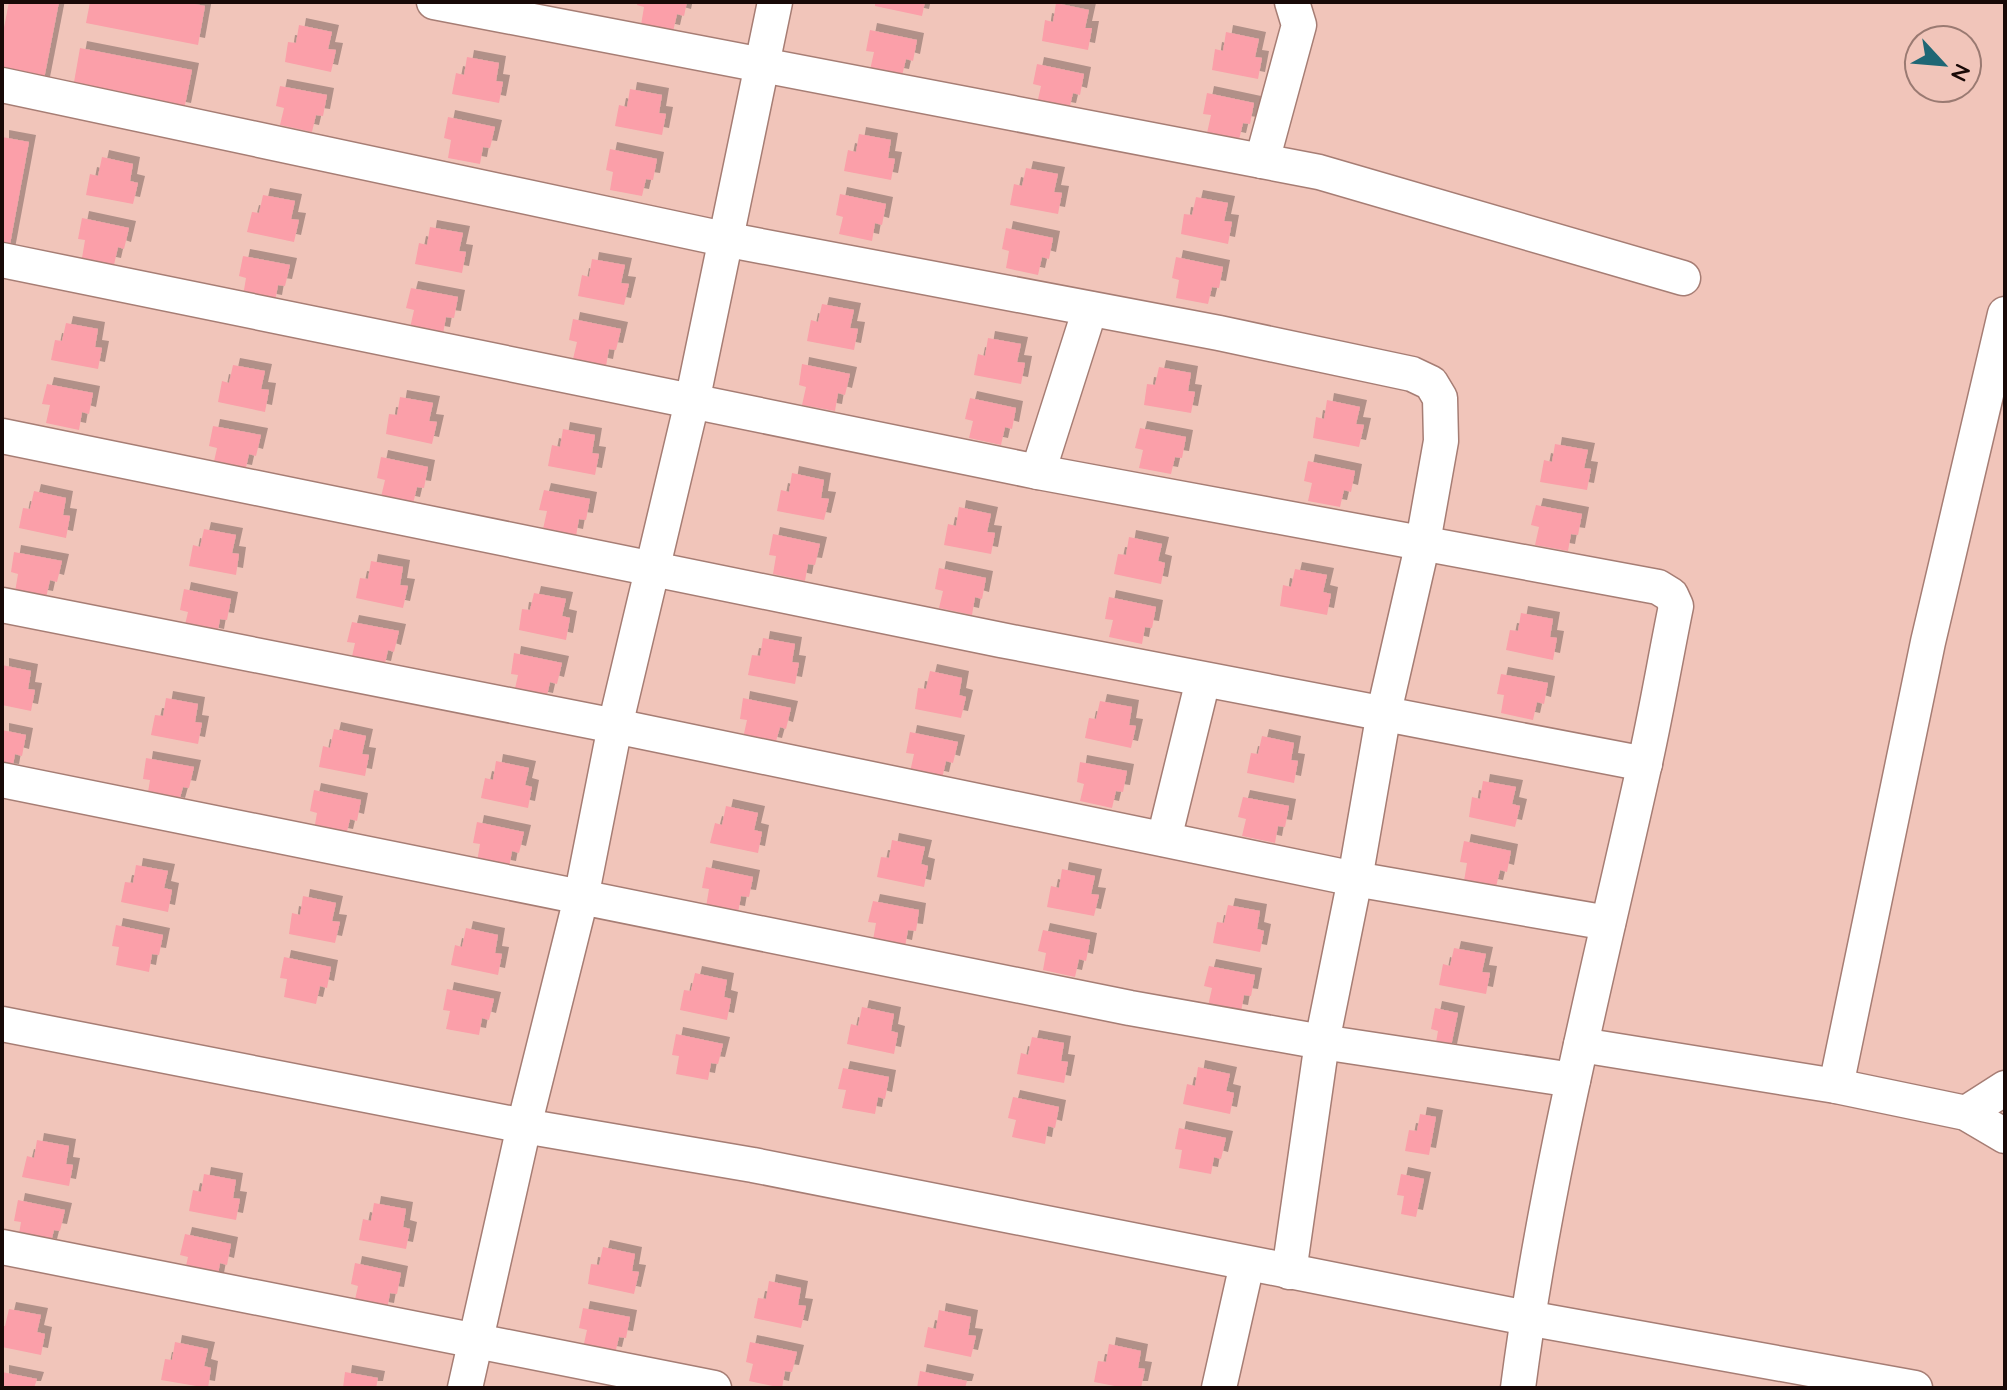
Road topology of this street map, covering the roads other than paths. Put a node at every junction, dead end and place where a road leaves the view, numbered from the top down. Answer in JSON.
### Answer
{"nodes":[{"id":1,"x":434,"y":2,"type":"edge"},
{"id":2,"x":775,"y":2,"type":"edge"},
{"id":3,"x":1292,"y":2,"type":"edge"},
{"id":4,"x":761,"y":66,"type":"junction"},
{"id":5,"x":2,"y":85,"type":"edge"},
{"id":6,"x":1262,"y":161,"type":"junction"},
{"id":7,"x":724,"y":239,"type":"junction"},
{"id":8,"x":2,"y":260,"type":"edge"},
{"id":9,"x":1683,"y":278,"type":"dead end"},
{"id":10,"x":1090,"y":309,"type":"junction"},
{"id":11,"x":2005,"y":314,"type":"edge"},
{"id":12,"x":692,"y":402,"type":"junction"},
{"id":13,"x":2,"y":436,"type":"edge"},
{"id":14,"x":1038,"y":472,"type":"junction"},
{"id":15,"x":1423,"y":542,"type":"junction"},
{"id":16,"x":650,"y":568,"type":"junction"},
{"id":17,"x":2,"y":605,"type":"edge"},
{"id":18,"x":1203,"y":680,"type":"junction"},
{"id":19,"x":1384,"y":712,"type":"junction"},
{"id":20,"x":615,"y":726,"type":"junction"},
{"id":21,"x":1645,"y":764,"type":"junction"},
{"id":22,"x":2,"y":780,"type":"edge"},
{"id":23,"x":1164,"y":839,"type":"junction"},
{"id":24,"x":1355,"y":879,"type":"junction"},
{"id":25,"x":581,"y":898,"type":"junction"},
{"id":26,"x":1608,"y":923,"type":"junction"},
{"id":27,"x":2,"y":1024,"type":"edge"},
{"id":28,"x":1322,"y":1042,"type":"junction"},
{"id":29,"x":1581,"y":1045,"type":"junction"},
{"id":30,"x":1573,"y":1080,"type":"junction"},
{"id":31,"x":1836,"y":1086,"type":"junction"},
{"id":32,"x":2005,"y":1088,"type":"edge"},
{"id":33,"x":1966,"y":1113,"type":"junction"},
{"id":34,"x":524,"y":1126,"type":"junction"},
{"id":35,"x":2005,"y":1136,"type":"edge"},
{"id":36,"x":2,"y":1247,"type":"edge"},
{"id":37,"x":1247,"y":1264,"type":"junction"},
{"id":38,"x":1289,"y":1272,"type":"junction"},
{"id":39,"x":1527,"y":1318,"type":"junction"},
{"id":40,"x":474,"y":1342,"type":"junction"},
{"id":41,"x":1769,"y":1375,"type":"edge"},
{"id":42,"x":465,"y":1388,"type":"edge"},
{"id":43,"x":714,"y":1388,"type":"edge"},
{"id":44,"x":1219,"y":1388,"type":"edge"},
{"id":45,"x":1518,"y":1388,"type":"edge"},
{"id":46,"x":1915,"y":1388,"type":"edge"}],
"edges":[{"from":1,"to":4,"type":"street"},
{"from":2,"to":4,"type":"street"},
{"from":3,"to":6,"type":"street"},
{"from":4,"to":6,"type":"street"},
{"from":4,"to":7,"type":"street"},
{"from":5,"to":7,"type":"street"},
{"from":6,"to":9,"type":"street"},
{"from":7,"to":10,"type":"street"},
{"from":7,"to":12,"type":"street"},
{"from":8,"to":12,"type":"street"},
{"from":10,"to":14,"type":"street"},
{"from":10,"to":15,"type":"street"},
{"from":11,"to":31,"type":"street"},
{"from":12,"to":14,"type":"street"},
{"from":12,"to":16,"type":"street"},
{"from":13,"to":16,"type":"street"},
{"from":14,"to":15,"type":"street"},
{"from":15,"to":19,"type":"street"},
{"from":15,"to":21,"type":"street"},
{"from":16,"to":18,"type":"street"},
{"from":16,"to":20,"type":"street"},
{"from":17,"to":20,"type":"street"},
{"from":18,"to":19,"type":"street"},
{"from":18,"to":23,"type":"street"},
{"from":19,"to":21,"type":"street"},
{"from":19,"to":24,"type":"street"},
{"from":20,"to":23,"type":"street"},
{"from":20,"to":25,"type":"street"},
{"from":21,"to":26,"type":"street"},
{"from":22,"to":25,"type":"street"},
{"from":23,"to":24,"type":"street"},
{"from":24,"to":26,"type":"street"},
{"from":24,"to":28,"type":"street"},
{"from":25,"to":28,"type":"street"},
{"from":25,"to":34,"type":"street"},
{"from":26,"to":29,"type":"street"},
{"from":27,"to":34,"type":"street"},
{"from":28,"to":30,"type":"street"},
{"from":28,"to":38,"type":"street"},
{"from":29,"to":30,"type":"street"},
{"from":29,"to":31,"type":"street"},
{"from":30,"to":39,"type":"street"},
{"from":31,"to":33,"type":"street"},
{"from":32,"to":33,"type":"street"},
{"from":33,"to":35,"type":"street"},
{"from":34,"to":37,"type":"street"},
{"from":34,"to":40,"type":"street"},
{"from":36,"to":40,"type":"street"},
{"from":37,"to":38,"type":"street"},
{"from":37,"to":44,"type":"street"},
{"from":38,"to":39,"type":"street"},
{"from":39,"to":41,"type":"street"},
{"from":39,"to":45,"type":"street"},
{"from":40,"to":42,"type":"street"},
{"from":40,"to":43,"type":"street"},
{"from":41,"to":46,"type":"street"}]}
